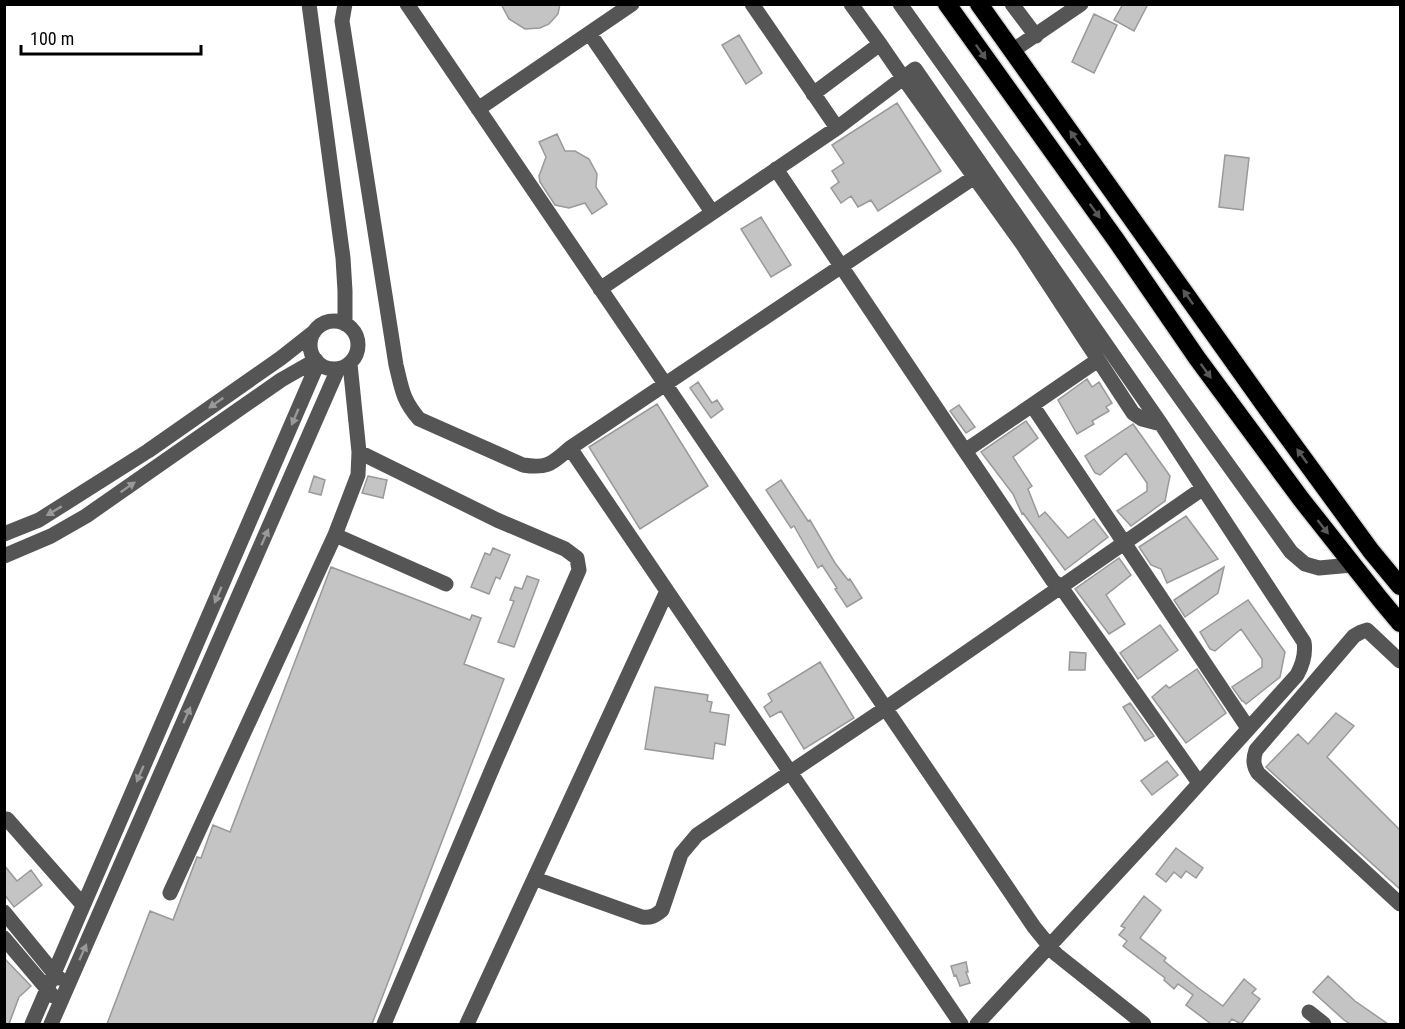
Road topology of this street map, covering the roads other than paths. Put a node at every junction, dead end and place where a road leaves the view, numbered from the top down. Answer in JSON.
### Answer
{"nodes":[{"id":1,"x":309,"y":4,"type":"edge"},
{"id":2,"x":345,"y":4,"type":"edge"},
{"id":3,"x":408,"y":4,"type":"edge"},
{"id":4,"x":632,"y":4,"type":"edge"},
{"id":5,"x":752,"y":4,"type":"edge"},
{"id":6,"x":851,"y":4,"type":"edge"},
{"id":7,"x":900,"y":4,"type":"edge"},
{"id":8,"x":947,"y":4,"type":"edge"},
{"id":9,"x":979,"y":4,"type":"edge"},
{"id":10,"x":1012,"y":4,"type":"edge"},
{"id":11,"x":1081,"y":4,"type":"edge"},
{"id":12,"x":590,"y":34,"type":"junction"},
{"id":13,"x":1036,"y":36,"type":"junction"},
{"id":14,"x":880,"y":44,"type":"junction"},
{"id":15,"x":1012,"y":51,"type":"junction"},
{"id":16,"x":904,"y":79,"type":"junction"},
{"id":17,"x":813,"y":94,"type":"junction"},
{"id":18,"x":478,"y":109,"type":"junction"},
{"id":19,"x":837,"y":128,"type":"junction"},
{"id":20,"x":776,"y":169,"type":"junction"},
{"id":21,"x":979,"y":173,"type":"junction"},
{"id":22,"x":712,"y":213,"type":"junction"},
{"id":23,"x":842,"y":266,"type":"junction"},
{"id":24,"x":600,"y":288,"type":"junction"},
{"id":25,"x":345,"y":324,"type":"junction"},
{"id":26,"x":314,"y":332,"type":"junction"},
{"id":27,"x":1098,"y":360,"type":"junction"},
{"id":28,"x":317,"y":362,"type":"junction"},
{"id":29,"x":344,"y":366,"type":"junction"},
{"id":30,"x":665,"y":384,"type":"junction"},
{"id":31,"x":1032,"y":405,"type":"junction"},
{"id":32,"x":1161,"y":424,"type":"junction"},
{"id":33,"x":570,"y":448,"type":"junction"},
{"id":34,"x":965,"y":451,"type":"junction"},
{"id":35,"x":358,"y":452,"type":"junction"},
{"id":36,"x":1202,"y":489,"type":"junction"},
{"id":37,"x":4,"y":534,"type":"edge"},
{"id":38,"x":335,"y":535,"type":"junction"},
{"id":39,"x":1125,"y":543,"type":"junction"},
{"id":40,"x":4,"y":556,"type":"edge"},
{"id":41,"x":1352,"y":565,"type":"junction"},
{"id":42,"x":446,"y":584,"type":"dead end"},
{"id":43,"x":1401,"y":586,"type":"edge"},
{"id":44,"x":1061,"y":587,"type":"junction"},
{"id":45,"x":667,"y":591,"type":"junction"},
{"id":46,"x":1401,"y":623,"type":"edge"},
{"id":47,"x":1401,"y":661,"type":"edge"},
{"id":48,"x":886,"y":708,"type":"junction"},
{"id":49,"x":1248,"y":728,"type":"junction"},
{"id":50,"x":790,"y":772,"type":"junction"},
{"id":51,"x":1199,"y":783,"type":"junction"},
{"id":52,"x":7,"y":819,"type":"dead end"},
{"id":53,"x":544,"y":882,"type":"dead end"},
{"id":54,"x":170,"y":893,"type":"dead end"},
{"id":55,"x":83,"y":904,"type":"junction"},
{"id":56,"x":1401,"y":904,"type":"edge"},
{"id":57,"x":4,"y":912,"type":"edge"},
{"id":58,"x":22,"y":933,"type":"junction"},
{"id":59,"x":6,"y":942,"type":"edge"},
{"id":60,"x":1050,"y":945,"type":"junction"},
{"id":61,"x":54,"y":973,"type":"junction"},
{"id":62,"x":68,"y":986,"type":"junction"},
{"id":63,"x":47,"y":989,"type":"junction"},
{"id":64,"x":60,"y":1004,"type":"junction"},
{"id":65,"x":1309,"y":1012,"type":"dead end"},
{"id":66,"x":32,"y":1024,"type":"edge"},
{"id":67,"x":51,"y":1024,"type":"edge"},
{"id":68,"x":384,"y":1024,"type":"edge"},
{"id":69,"x":467,"y":1024,"type":"edge"},
{"id":70,"x":961,"y":1024,"type":"edge"},
{"id":71,"x":977,"y":1024,"type":"edge"},
{"id":72,"x":1144,"y":1024,"type":"edge"},
{"id":73,"x":1324,"y":1024,"type":"edge"}],
"edges":[{"from":1,"to":25,"type":"street"},
{"from":2,"to":33,"type":"street"},
{"from":3,"to":18,"type":"street"},
{"from":4,"to":12,"type":"street"},
{"from":5,"to":17,"type":"street"},
{"from":6,"to":14,"type":"street"},
{"from":7,"to":41,"type":"street"},
{"from":8,"to":41,"type":"highway","one_way":true},
{"from":9,"to":15,"type":"highway"},
{"from":10,"to":13,"type":"street"},
{"from":11,"to":13,"type":"street"},
{"from":12,"to":18,"type":"street"},
{"from":12,"to":22,"type":"street"},
{"from":13,"to":15,"type":"street"},
{"from":14,"to":16,"type":"street"},
{"from":14,"to":17,"type":"street"},
{"from":43,"to":15,"type":"highway","one_way":true},
{"from":16,"to":19,"type":"street"},
{"from":16,"to":21,"type":"street"},
{"from":17,"to":19,"type":"street"},
{"from":18,"to":24,"type":"street"},
{"from":19,"to":20,"type":"street"},
{"from":20,"to":22,"type":"street"},
{"from":20,"to":23,"type":"street"},
{"from":21,"to":23,"type":"street"},
{"from":21,"to":27,"type":"street"},
{"from":21,"to":32,"type":"street"},
{"from":22,"to":24,"type":"street"},
{"from":23,"to":30,"type":"street"},
{"from":23,"to":34,"type":"street"},
{"from":24,"to":30,"type":"street"},
{"from":25,"to":26,"type":"street"},
{"from":25,"to":29,"type":"street"},
{"from":26,"to":28,"type":"street"},
{"from":26,"to":37,"type":"street","one_way":true},
{"from":27,"to":31,"type":"street"},
{"from":27,"to":32,"type":"street"},
{"from":28,"to":29,"type":"street"},
{"from":40,"to":28,"type":"street","one_way":true},
{"from":28,"to":55,"type":"street","one_way":true},
{"from":29,"to":35,"type":"street"},
{"from":62,"to":29,"type":"street","one_way":true},
{"from":30,"to":33,"type":"street"},
{"from":30,"to":48,"type":"street"},
{"from":31,"to":34,"type":"street"},
{"from":31,"to":39,"type":"street"},
{"from":32,"to":36,"type":"street"},
{"from":33,"to":45,"type":"street"},
{"from":34,"to":44,"type":"street"},
{"from":35,"to":38,"type":"street"},
{"from":35,"to":68,"type":"street"},
{"from":36,"to":39,"type":"street"},
{"from":36,"to":49,"type":"street"},
{"from":38,"to":42,"type":"street"},
{"from":38,"to":54,"type":"street"},
{"from":39,"to":44,"type":"street"},
{"from":39,"to":49,"type":"street"},
{"from":41,"to":46,"type":"highway"},
{"from":44,"to":48,"type":"street"},
{"from":44,"to":51,"type":"street"},
{"from":45,"to":50,"type":"street"},
{"from":45,"to":69,"type":"street"},
{"from":47,"to":56,"type":"street"},
{"from":48,"to":50,"type":"street"},
{"from":48,"to":60,"type":"street"},
{"from":49,"to":51,"type":"street"},
{"from":50,"to":53,"type":"street"},
{"from":50,"to":70,"type":"street"},
{"from":51,"to":60,"type":"street"},
{"from":52,"to":55,"type":"street"},
{"from":55,"to":61,"type":"street"},
{"from":57,"to":58,"type":"street"},
{"from":58,"to":59,"type":"street"},
{"from":58,"to":61,"type":"street"},
{"from":59,"to":63,"type":"street"},
{"from":60,"to":71,"type":"street"},
{"from":60,"to":72,"type":"street"},
{"from":61,"to":62,"type":"street"},
{"from":61,"to":63,"type":"street"},
{"from":62,"to":64,"type":"street"},
{"from":63,"to":64,"type":"street"},
{"from":63,"to":66,"type":"street"},
{"from":64,"to":67,"type":"street"},
{"from":65,"to":73,"type":"street"}]}
